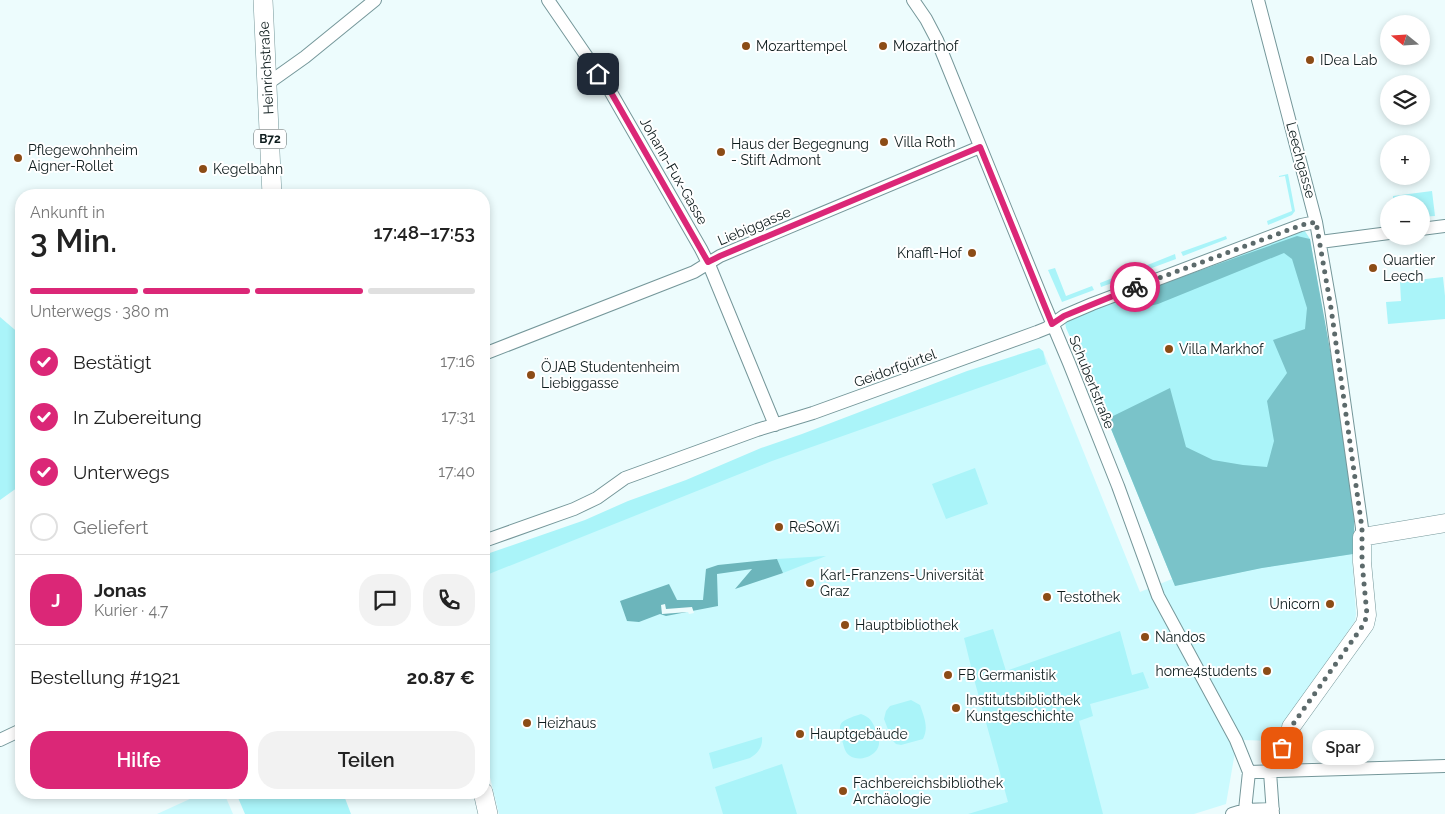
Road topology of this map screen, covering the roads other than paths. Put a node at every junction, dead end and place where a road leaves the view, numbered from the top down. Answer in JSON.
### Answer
{"nodes":[{"id":1,"x":262,"y":0,"type":"edge"},
{"id":2,"x":374,"y":0,"type":"edge"},
{"id":3,"x":548,"y":0,"type":"edge"},
{"id":4,"x":913,"y":0,"type":"edge"},
{"id":5,"x":1258,"y":0,"type":"edge"},
{"id":6,"x":267,"y":84,"type":"junction"},
{"id":7,"x":980,"y":147,"type":"junction"},
{"id":8,"x":272,"y":189,"type":"edge"},
{"id":9,"x":1316,"y":222,"type":"junction"},
{"id":10,"x":1445,"y":226,"type":"edge"},
{"id":11,"x":1430,"y":228,"type":"edge"},
{"id":12,"x":1380,"y":234,"type":"edge"},
{"id":13,"x":1320,"y":242,"type":"junction"},
{"id":14,"x":708,"y":262,"type":"junction"},
{"id":15,"x":1052,"y":324,"type":"junction"},
{"id":16,"x":490,"y":352,"type":"edge"},
{"id":17,"x":775,"y":425,"type":"junction"},
{"id":18,"x":1445,"y":522,"type":"edge"},
{"id":19,"x":1362,"y":537,"type":"junction"},
{"id":20,"x":490,"y":538,"type":"edge"},
{"id":21,"x":1291,"y":727,"type":"joint"},
{"id":22,"x":15,"y":733,"type":"edge"},
{"id":23,"x":0,"y":740,"type":"edge"},
{"id":24,"x":1445,"y":766,"type":"edge"},
{"id":25,"x":1249,"y":772,"type":"junction"},
{"id":26,"x":1270,"y":772,"type":"junction"},
{"id":27,"x":485,"y":799,"type":"edge"},
{"id":28,"x":1239,"y":812,"type":"edge"},
{"id":29,"x":1273,"y":812,"type":"edge"},
{"id":30,"x":488,"y":814,"type":"edge"}],
"edges":[{"from":1,"to":6,"type":"main road","name":"Heinrichstraße","number":"B72"},
{"from":2,"to":6,"type":"street"},
{"from":3,"to":14,"type":"street","name":"Johann-Fux-Gasse"},
{"from":4,"to":7,"type":"street","name":"Schubertstraße"},
{"from":5,"to":9,"type":"street","name":"Leechgasse"},
{"from":6,"to":8,"type":"main road","name":"Heinrichstraße","number":"B72"},
{"from":7,"to":14,"type":"street","name":"Liebiggasse"},
{"from":7,"to":15,"type":"street","name":"Schubertstraße"},
{"from":9,"to":13,"type":"street","name":"Leechgasse"},
{"from":9,"to":15,"type":"street","name":"Geidorfgürtel"},
{"from":10,"to":11,"type":"street"},
{"from":12,"to":13,"type":"street"},
{"from":13,"to":19,"type":"street","name":"Leechgasse"},
{"from":14,"to":16,"type":"street","name":"Liebiggasse"},
{"from":14,"to":17,"type":"street","name":"Johann-Fux-Gasse"},
{"from":15,"to":17,"type":"street","name":"Geidorfgürtel"},
{"from":15,"to":25,"type":"street","name":"Schubertstraße"},
{"from":17,"to":20,"type":"street","name":"Geidorfgürtel"},
{"from":18,"to":19,"type":"street"},
{"from":19,"to":21,"type":"street","name":"Leechgasse"},
{"from":21,"to":26,"type":"street","name":"Leechgasse"},
{"from":22,"to":23,"type":"street"},
{"from":24,"to":26,"type":"street"},
{"from":25,"to":26,"type":"street"},
{"from":25,"to":28,"type":"street"},
{"from":26,"to":29,"type":"street"},
{"from":27,"to":30,"type":"main road"},
{"from":28,"to":29,"type":"street"}]}
